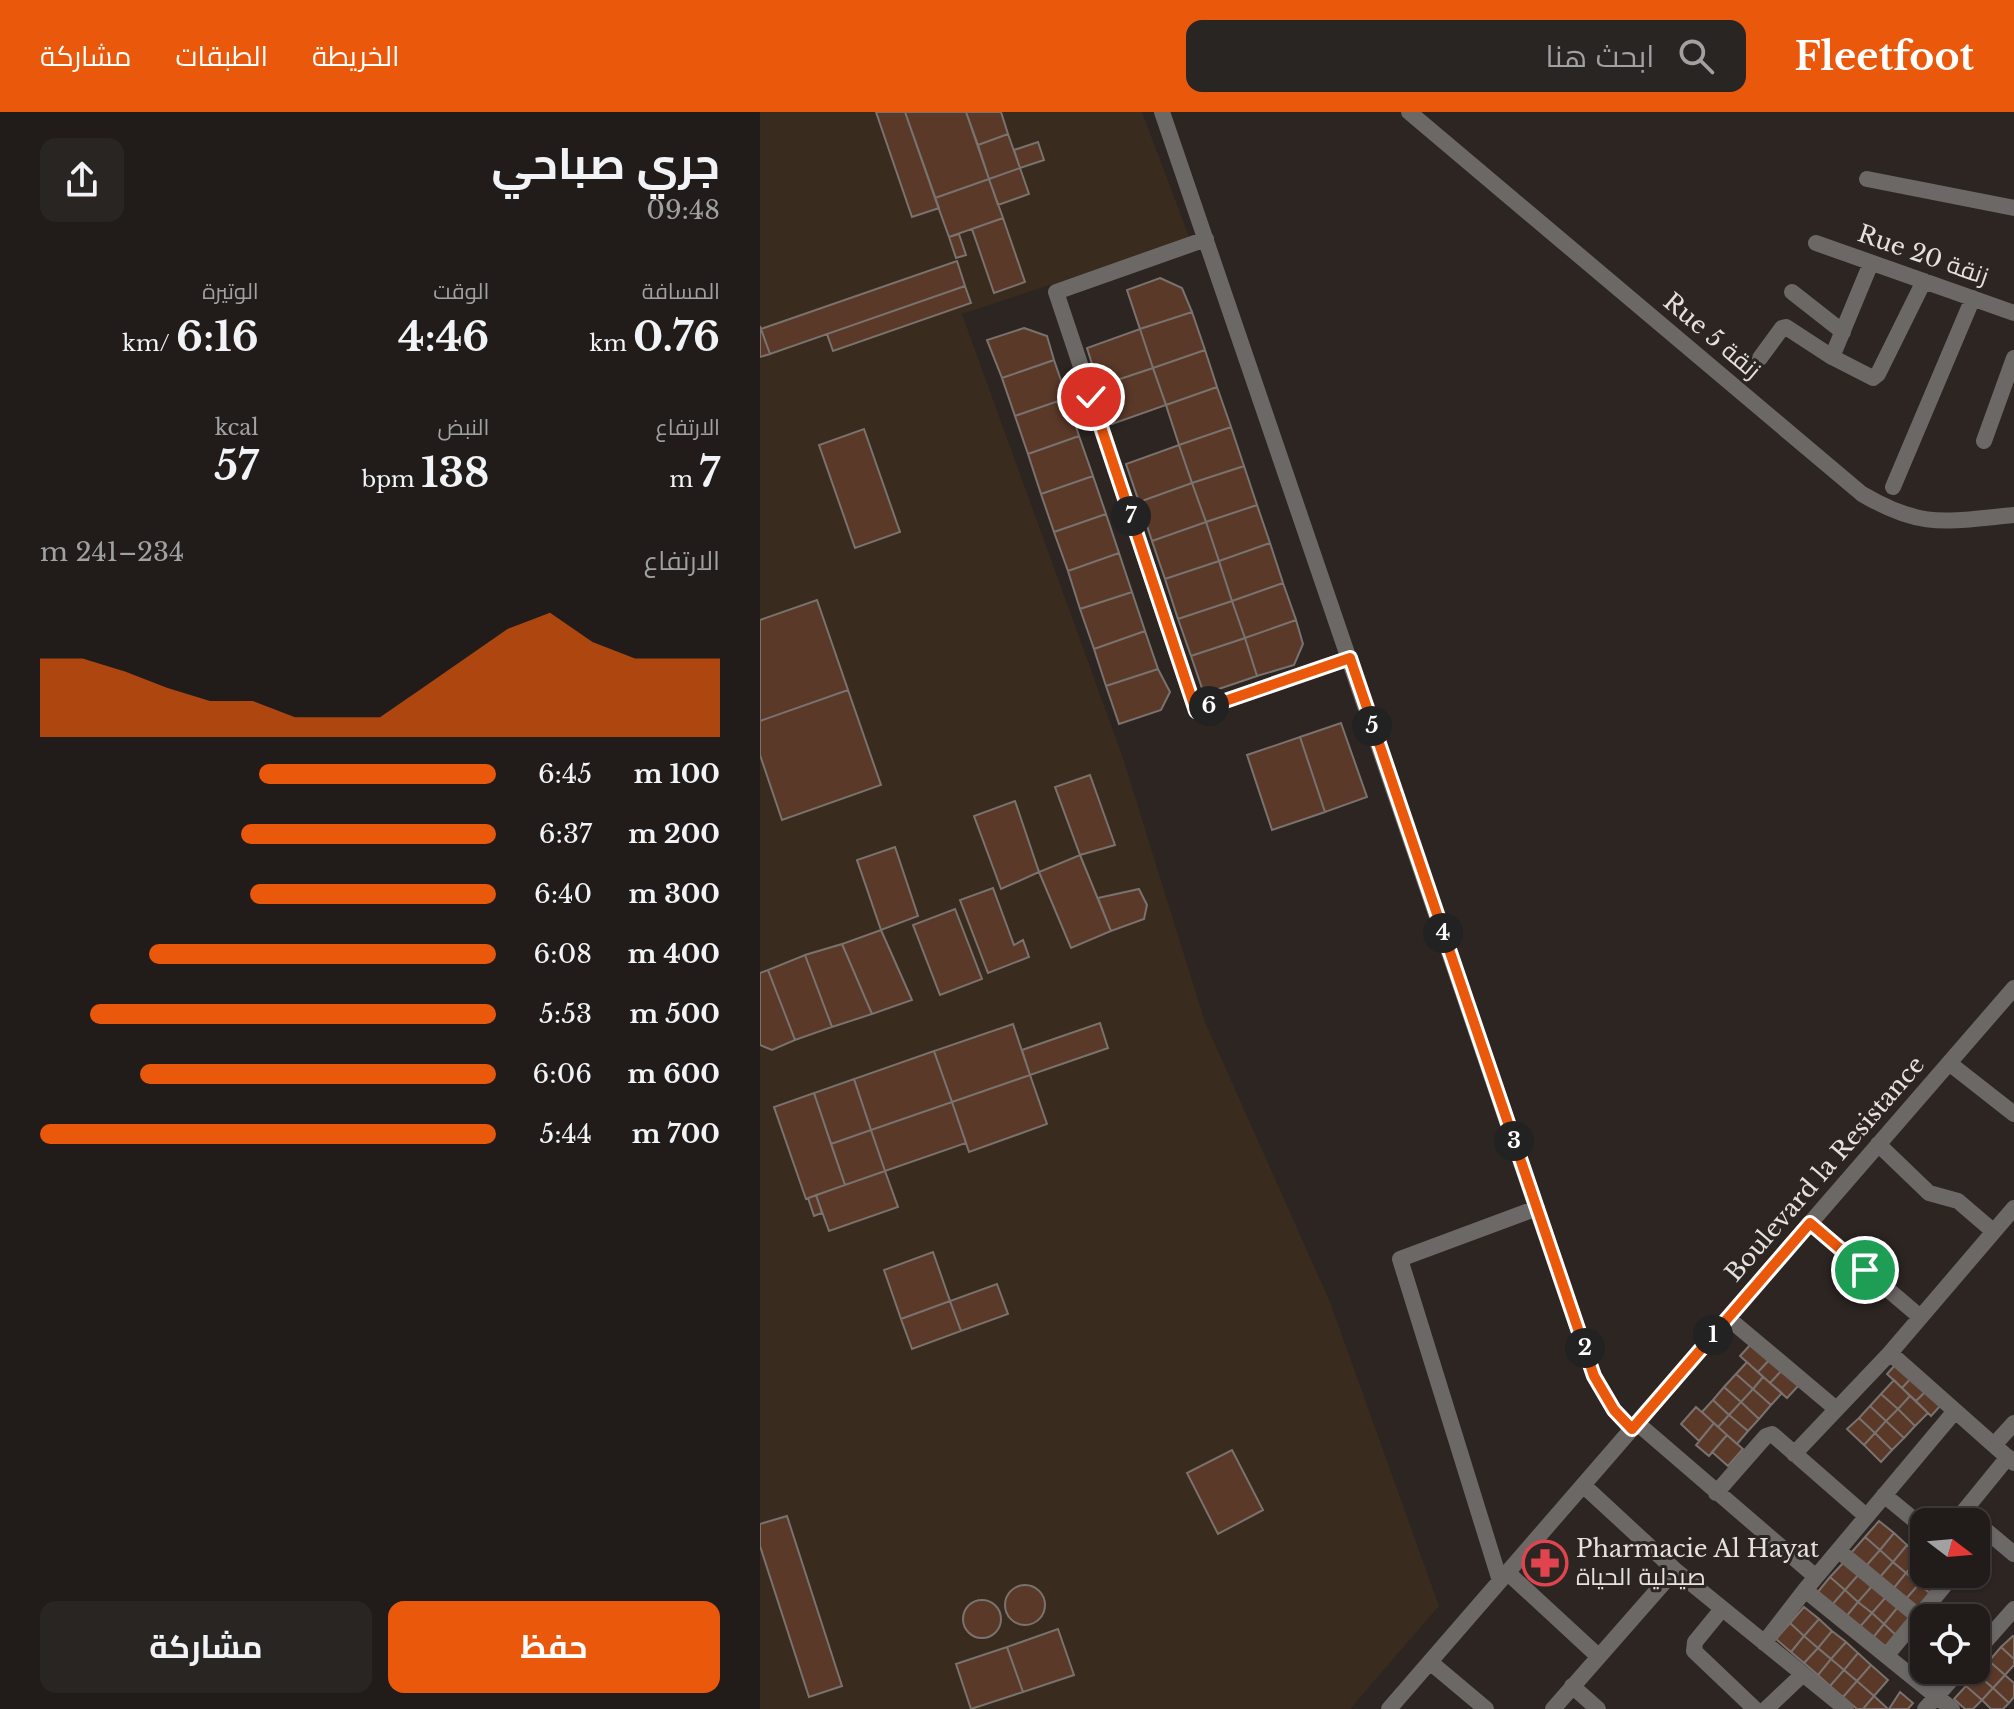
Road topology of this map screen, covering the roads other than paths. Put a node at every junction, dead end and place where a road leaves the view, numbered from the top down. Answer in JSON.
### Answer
{"nodes":[{"id":1,"x":1162,"y":112,"type":"edge"},
{"id":2,"x":1409,"y":112,"type":"edge"},
{"id":3,"x":1867,"y":179,"type":"dead end"},
{"id":4,"x":2014,"y":208,"type":"edge"},
{"id":5,"x":1206,"y":239,"type":"junction"},
{"id":6,"x":1816,"y":243,"type":"dead end"},
{"id":7,"x":1871,"y":263,"type":"junction"},
{"id":8,"x":1924,"y":281,"type":"junction"},
{"id":9,"x":1792,"y":292,"type":"dead end"},
{"id":10,"x":1973,"y":298,"type":"junction"},
{"id":11,"x":2014,"y":313,"type":"edge"},
{"id":12,"x":1843,"y":332,"type":"junction"},
{"id":13,"x":1832,"y":357,"type":"junction"},
{"id":14,"x":1760,"y":358,"type":"dead end"},
{"id":15,"x":2014,"y":358,"type":"edge"},
{"id":16,"x":1984,"y":441,"type":"dead end"},
{"id":17,"x":1893,"y":487,"type":"dead end"},
{"id":18,"x":2014,"y":515,"type":"edge"},
{"id":19,"x":1350,"y":658,"type":"junction"},
{"id":20,"x":2014,"y":988,"type":"edge"},
{"id":21,"x":1949,"y":1063,"type":"junction"},
{"id":22,"x":2014,"y":1114,"type":"edge"},
{"id":23,"x":1878,"y":1144,"type":"junction"},
{"id":24,"x":1537,"y":1208,"type":"junction"},
{"id":25,"x":2006,"y":1222,"type":"edge"},
{"id":26,"x":1810,"y":1223,"type":"junction"},
{"id":27,"x":1919,"y":1316,"type":"junction"},
{"id":28,"x":1728,"y":1318,"type":"junction"},
{"id":29,"x":1890,"y":1353,"type":"junction"},
{"id":30,"x":1835,"y":1408,"type":"junction"},
{"id":31,"x":1955,"y":1411,"type":"junction"},
{"id":32,"x":2014,"y":1423,"type":"edge"},
{"id":33,"x":1634,"y":1426,"type":"junction"},
{"id":34,"x":1994,"y":1445,"type":"junction"},
{"id":35,"x":1794,"y":1454,"type":"junction"},
{"id":36,"x":2011,"y":1460,"type":"edge"},
{"id":37,"x":1583,"y":1485,"type":"junction"},
{"id":38,"x":1716,"y":1493,"type":"junction"},
{"id":39,"x":1884,"y":1495,"type":"junction"},
{"id":40,"x":1968,"y":1508,"type":"edge"},
{"id":41,"x":1866,"y":1516,"type":"junction"},
{"id":42,"x":1910,"y":1516,"type":"edge"},
{"id":43,"x":1990,"y":1534,"type":"edge"},
{"id":44,"x":1839,"y":1551,"type":"junction"},
{"id":45,"x":2014,"y":1554,"type":"edge"},
{"id":46,"x":1675,"y":1570,"type":"junction"},
{"id":47,"x":1504,"y":1576,"type":"junction"},
{"id":48,"x":1816,"y":1577,"type":"junction"},
{"id":49,"x":1943,"y":1588,"type":"edge"},
{"id":50,"x":1805,"y":1590,"type":"junction"},
{"id":51,"x":1930,"y":1604,"type":"edge"},
{"id":52,"x":1722,"y":1609,"type":"junction"},
{"id":53,"x":2014,"y":1609,"type":"edge"},
{"id":54,"x":1910,"y":1610,"type":"edge"},
{"id":55,"x":1910,"y":1628,"type":"edge"},
{"id":56,"x":1990,"y":1636,"type":"edge"},
{"id":57,"x":1764,"y":1643,"type":"junction"},
{"id":58,"x":1887,"y":1655,"type":"junction"},
{"id":59,"x":1598,"y":1656,"type":"junction"},
{"id":60,"x":1430,"y":1662,"type":"junction"},
{"id":61,"x":1802,"y":1675,"type":"junction"},
{"id":62,"x":1948,"y":1684,"type":"edge"},
{"id":63,"x":1572,"y":1686,"type":"junction"},
{"id":64,"x":1937,"y":1696,"type":"junction"},
{"id":65,"x":1389,"y":1709,"type":"edge"},
{"id":66,"x":1486,"y":1709,"type":"edge"},
{"id":67,"x":1553,"y":1709,"type":"edge"},
{"id":68,"x":1598,"y":1709,"type":"edge"},
{"id":69,"x":1755,"y":1709,"type":"edge"},
{"id":70,"x":1766,"y":1709,"type":"edge"},
{"id":71,"x":1846,"y":1709,"type":"edge"},
{"id":72,"x":1925,"y":1709,"type":"edge"},
{"id":73,"x":1952,"y":1709,"type":"edge"}],
"edges":[{"from":1,"to":5,"type":"street"},
{"from":2,"to":18,"type":"street","name":"Rue 5 زنقة"},
{"from":3,"to":4,"type":"street"},
{"from":5,"to":19,"type":"street"},
{"from":5,"to":19,"type":"street"},
{"from":6,"to":7,"type":"street","name":"Rue 20 زنقة"},
{"from":7,"to":8,"type":"street","name":"Rue 20 زنقة"},
{"from":7,"to":12,"type":"street"},
{"from":8,"to":10,"type":"street","name":"Rue 20 زنقة"},
{"from":8,"to":13,"type":"street"},
{"from":9,"to":12,"type":"street"},
{"from":10,"to":11,"type":"street","name":"Rue 20 زنقة"},
{"from":10,"to":17,"type":"street"},
{"from":12,"to":13,"type":"street"},
{"from":13,"to":14,"type":"street"},
{"from":15,"to":16,"type":"street"},
{"from":19,"to":24,"type":"street"},
{"from":20,"to":21,"type":"street","name":"Boulevard la Resistance"},
{"from":21,"to":22,"type":"street"},
{"from":21,"to":23,"type":"street","name":"Boulevard la Resistance"},
{"from":23,"to":25,"type":"street"},
{"from":23,"to":26,"type":"street","name":"Boulevard la Resistance"},
{"from":24,"to":33,"type":"street"},
{"from":24,"to":47,"type":"street"},
{"from":25,"to":27,"type":"street"},
{"from":26,"to":27,"type":"street"},
{"from":26,"to":28,"type":"street","name":"Boulevard la Resistance"},
{"from":27,"to":29,"type":"street"},
{"from":28,"to":30,"type":"street"},
{"from":28,"to":33,"type":"street","name":"Boulevard la Resistance"},
{"from":29,"to":30,"type":"street"},
{"from":29,"to":31,"type":"street"},
{"from":30,"to":35,"type":"street"},
{"from":31,"to":34,"type":"street"},
{"from":31,"to":39,"type":"street"},
{"from":32,"to":34,"type":"street"},
{"from":33,"to":37,"type":"street","name":"Boulevard la Resistance"},
{"from":33,"to":38,"type":"street"},
{"from":34,"to":36,"type":"street"},
{"from":35,"to":38,"type":"street"},
{"from":35,"to":41,"type":"street"},
{"from":36,"to":40,"type":"street"},
{"from":37,"to":46,"type":"street"},
{"from":37,"to":47,"type":"street","name":"Boulevard la Resistance"},
{"from":38,"to":48,"type":"street"},
{"from":39,"to":41,"type":"street"},
{"from":39,"to":42,"type":"street"},
{"from":41,"to":44,"type":"street"},
{"from":43,"to":45,"type":"street"},
{"from":44,"to":48,"type":"street"},
{"from":44,"to":54,"type":"street"},
{"from":46,"to":52,"type":"street"},
{"from":46,"to":59,"type":"street"},
{"from":47,"to":59,"type":"street"},
{"from":47,"to":60,"type":"street","name":"Boulevard la Resistance"},
{"from":48,"to":50,"type":"street"},
{"from":49,"to":51,"type":"street"},
{"from":50,"to":57,"type":"street"},
{"from":50,"to":58,"type":"street"},
{"from":52,"to":57,"type":"street"},
{"from":52,"to":69,"type":"street"},
{"from":53,"to":56,"type":"street"},
{"from":55,"to":58,"type":"street"},
{"from":57,"to":61,"type":"street"},
{"from":58,"to":64,"type":"street"},
{"from":59,"to":63,"type":"street"},
{"from":60,"to":65,"type":"street","name":"Boulevard la Resistance"},
{"from":60,"to":66,"type":"street"},
{"from":61,"to":70,"type":"street"},
{"from":61,"to":71,"type":"street"},
{"from":62,"to":64,"type":"street"},
{"from":63,"to":67,"type":"street"},
{"from":63,"to":68,"type":"street"},
{"from":64,"to":72,"type":"street"},
{"from":64,"to":73,"type":"street"}]}
